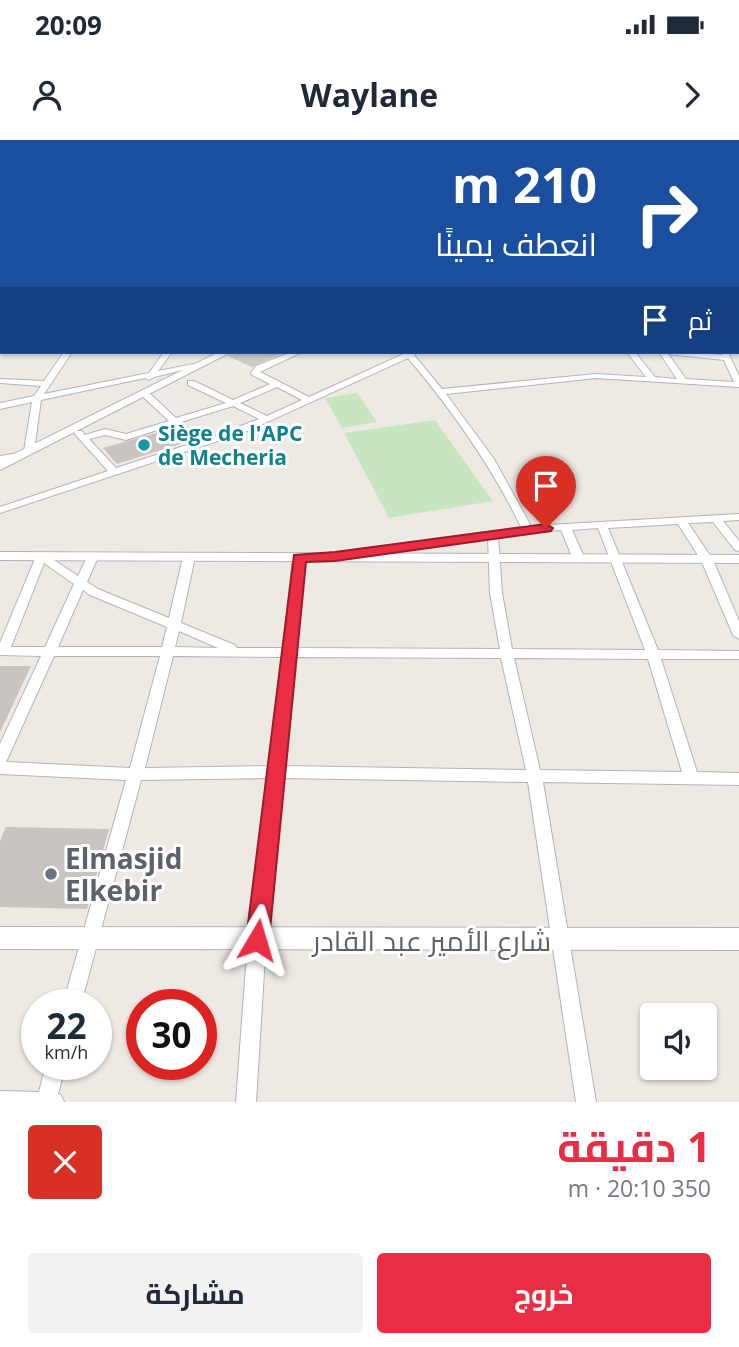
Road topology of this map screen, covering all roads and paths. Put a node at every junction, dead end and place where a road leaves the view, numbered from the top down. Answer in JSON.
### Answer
{"nodes":[{"id":1,"x":67,"y":354,"type":"edge"},
{"id":2,"x":167,"y":354,"type":"edge"},
{"id":3,"x":222,"y":354,"type":"edge"},
{"id":4,"x":293,"y":354,"type":"edge"},
{"id":5,"x":409,"y":354,"type":"edge"},
{"id":6,"x":412,"y":354,"type":"edge"},
{"id":7,"x":633,"y":354,"type":"edge"},
{"id":8,"x":667,"y":354,"type":"edge"},
{"id":9,"x":705,"y":354,"type":"edge"},
{"id":10,"x":725,"y":355,"type":"edge"},
{"id":11,"x":199,"y":365,"type":"junction"},
{"id":12,"x":152,"y":375,"type":"junction"},
{"id":13,"x":651,"y":378,"type":"junction"},
{"id":14,"x":683,"y":381,"type":"junction"},
{"id":15,"x":0,"y":382,"type":"edge"},
{"id":16,"x":191,"y":383,"type":"dead end"},
{"id":17,"x":47,"y":384,"type":"junction"},
{"id":18,"x":277,"y":384,"type":"junction"},
{"id":19,"x":739,"y":385,"type":"edge"},
{"id":20,"x":442,"y":393,"type":"junction"},
{"id":21,"x":141,"y":394,"type":"junction"},
{"id":22,"x":37,"y":398,"type":"junction"},
{"id":23,"x":309,"y":400,"type":"junction"},
{"id":24,"x":233,"y":403,"type":"junction"},
{"id":25,"x":0,"y":406,"type":"edge"},
{"id":26,"x":267,"y":419,"type":"junction"},
{"id":27,"x":176,"y":422,"type":"junction"},
{"id":28,"x":74,"y":428,"type":"junction"},
{"id":29,"x":83,"y":438,"type":"junction"},
{"id":30,"x":199,"y":444,"type":"junction"},
{"id":31,"x":24,"y":453,"type":"junction"},
{"id":32,"x":0,"y":458,"type":"edge"},
{"id":33,"x":0,"y":466,"type":"edge"},
{"id":34,"x":114,"y":472,"type":"junction"},
{"id":35,"x":0,"y":510,"type":"edge"},
{"id":36,"x":739,"y":517,"type":"edge"},
{"id":37,"x":716,"y":519,"type":"junction"},
{"id":38,"x":681,"y":520,"type":"junction"},
{"id":39,"x":602,"y":525,"type":"junction"},
{"id":40,"x":565,"y":527,"type":"junction"},
{"id":41,"x":527,"y":529,"type":"junction"},
{"id":42,"x":493,"y":534,"type":"junction"},
{"id":43,"x":739,"y":548,"type":"edge"},
{"id":44,"x":93,"y":555,"type":"junction"},
{"id":45,"x":0,"y":556,"type":"edge"},
{"id":46,"x":41,"y":556,"type":"junction"},
{"id":47,"x":190,"y":556,"type":"junction"},
{"id":48,"x":335,"y":556,"type":"junction"},
{"id":49,"x":299,"y":558,"type":"junction"},
{"id":50,"x":492,"y":558,"type":"junction"},
{"id":51,"x":579,"y":559,"type":"junction"},
{"id":52,"x":739,"y":559,"type":"edge"},
{"id":53,"x":616,"y":560,"type":"junction"},
{"id":54,"x":707,"y":560,"type":"junction"},
{"id":55,"x":80,"y":583,"type":"junction"},
{"id":56,"x":176,"y":625,"type":"junction"},
{"id":57,"x":739,"y":635,"type":"edge"},
{"id":58,"x":2,"y":651,"type":"edge"},
{"id":59,"x":49,"y":651,"type":"junction"},
{"id":60,"x":167,"y":651,"type":"junction"},
{"id":61,"x":237,"y":651,"type":"junction"},
{"id":62,"x":288,"y":652,"type":"junction"},
{"id":63,"x":508,"y":654,"type":"junction"},
{"id":64,"x":653,"y":654,"type":"junction"},
{"id":65,"x":739,"y":656,"type":"edge"},
{"id":66,"x":0,"y":760,"type":"edge"},
{"id":67,"x":0,"y":768,"type":"edge"},
{"id":68,"x":277,"y":772,"type":"junction"},
{"id":69,"x":534,"y":774,"type":"junction"},
{"id":70,"x":136,"y":775,"type":"junction"},
{"id":71,"x":691,"y":778,"type":"junction"},
{"id":72,"x":739,"y":779,"type":"edge"},
{"id":73,"x":0,"y":937,"type":"edge"},
{"id":74,"x":89,"y":939,"type":"junction"},
{"id":75,"x":561,"y":939,"type":"junction"},
{"id":76,"x":739,"y":939,"type":"edge"},
{"id":77,"x":257,"y":940,"type":"junction"},
{"id":78,"x":76,"y":989,"type":"edge"},
{"id":79,"x":52,"y":1080,"type":"edge"},
{"id":80,"x":0,"y":1101,"type":"edge"},
{"id":81,"x":46,"y":1102,"type":"edge"},
{"id":82,"x":54,"y":1102,"type":"edge"},
{"id":83,"x":246,"y":1102,"type":"edge"},
{"id":84,"x":586,"y":1102,"type":"edge"}],
"edges":[{"from":1,"to":17,"type":"street"},
{"from":2,"to":12,"type":"street"},
{"from":3,"to":11,"type":"main road"},
{"from":4,"to":18,"type":"street"},
{"from":5,"to":23,"type":"street"},
{"from":6,"to":20,"type":"street"},
{"from":7,"to":13,"type":"street"},
{"from":8,"to":14,"type":"street"},
{"from":9,"to":10,"type":"street"},
{"from":10,"to":19,"type":"street"},
{"from":11,"to":12,"type":"street"},
{"from":11,"to":21,"type":"main road"},
{"from":12,"to":21,"type":"street"},
{"from":12,"to":22,"type":"street"},
{"from":13,"to":14,"type":"street"},
{"from":13,"to":20,"type":"street"},
{"from":14,"to":19,"type":"street"},
{"from":15,"to":17,"type":"street"},
{"from":16,"to":24,"type":"street"},
{"from":17,"to":22,"type":"street"},
{"from":18,"to":23,"type":"street"},
{"from":18,"to":24,"type":"street"},
{"from":20,"to":41,"type":"street"},
{"from":21,"to":27,"type":"street"},
{"from":21,"to":28,"type":"main road"},
{"from":22,"to":25,"type":"street"},
{"from":22,"to":31,"type":"street"},
{"from":23,"to":26,"type":"street"},
{"from":24,"to":26,"type":"street"},
{"from":24,"to":27,"type":"street"},
{"from":26,"to":30,"type":"street"},
{"from":27,"to":29,"type":"street"},
{"from":27,"to":30,"type":"street"},
{"from":28,"to":29,"type":"street"},
{"from":28,"to":31,"type":"main road"},
{"from":29,"to":34,"type":"street"},
{"from":30,"to":34,"type":"street"},
{"from":31,"to":32,"type":"street"},
{"from":31,"to":33,"type":"main road"},
{"from":34,"to":35,"type":"street"},
{"from":36,"to":37,"type":"street"},
{"from":37,"to":38,"type":"street"},
{"from":37,"to":43,"type":"street"},
{"from":38,"to":39,"type":"street"},
{"from":38,"to":54,"type":"street"},
{"from":39,"to":40,"type":"street"},
{"from":39,"to":53,"type":"street"},
{"from":40,"to":41,"type":"street"},
{"from":40,"to":51,"type":"street"},
{"from":41,"to":42,"type":"street"},
{"from":42,"to":48,"type":"street"},
{"from":42,"to":50,"type":"street"},
{"from":44,"to":46,"type":"main road"},
{"from":44,"to":47,"type":"main road"},
{"from":44,"to":55,"type":"street"},
{"from":45,"to":46,"type":"main road"},
{"from":46,"to":55,"type":"street"},
{"from":46,"to":58,"type":"street"},
{"from":47,"to":49,"type":"main road"},
{"from":47,"to":56,"type":"street"},
{"from":48,"to":49,"type":"main road"},
{"from":48,"to":50,"type":"main road"},
{"from":49,"to":62,"type":"street"},
{"from":50,"to":51,"type":"main road"},
{"from":50,"to":63,"type":"street"},
{"from":51,"to":53,"type":"main road"},
{"from":52,"to":54,"type":"main road"},
{"from":53,"to":54,"type":"main road"},
{"from":53,"to":64,"type":"street"},
{"from":54,"to":57,"type":"street"},
{"from":55,"to":56,"type":"street"},
{"from":55,"to":59,"type":"street"},
{"from":56,"to":60,"type":"street"},
{"from":56,"to":61,"type":"street"},
{"from":58,"to":59,"type":"street"},
{"from":59,"to":60,"type":"street"},
{"from":59,"to":66,"type":"street"},
{"from":60,"to":61,"type":"street"},
{"from":60,"to":70,"type":"street"},
{"from":61,"to":62,"type":"street"},
{"from":62,"to":63,"type":"street"},
{"from":62,"to":68,"type":"street"},
{"from":63,"to":64,"type":"street"},
{"from":63,"to":69,"type":"street"},
{"from":64,"to":65,"type":"street"},
{"from":64,"to":71,"type":"street"},
{"from":67,"to":70,"type":"street"},
{"from":68,"to":69,"type":"street"},
{"from":68,"to":70,"type":"street"},
{"from":68,"to":77,"type":"street"},
{"from":69,"to":71,"type":"street"},
{"from":69,"to":75,"type":"street"},
{"from":70,"to":74,"type":"street"},
{"from":71,"to":72,"type":"street"},
{"from":73,"to":74,"type":"main road","name":"شارع الأمير عبد القادر"},
{"from":74,"to":77,"type":"main road","name":"شارع الأمير عبد القادر"},
{"from":74,"to":78,"type":"street"},
{"from":75,"to":76,"type":"main road","name":"شارع الأمير عبد القادر"},
{"from":75,"to":77,"type":"main road","name":"شارع الأمير عبد القادر"},
{"from":75,"to":84,"type":"street"},
{"from":77,"to":83,"type":"street"},
{"from":79,"to":81,"type":"street"},
{"from":80,"to":81,"type":"street"},
{"from":81,"to":82,"type":"street"}]}
